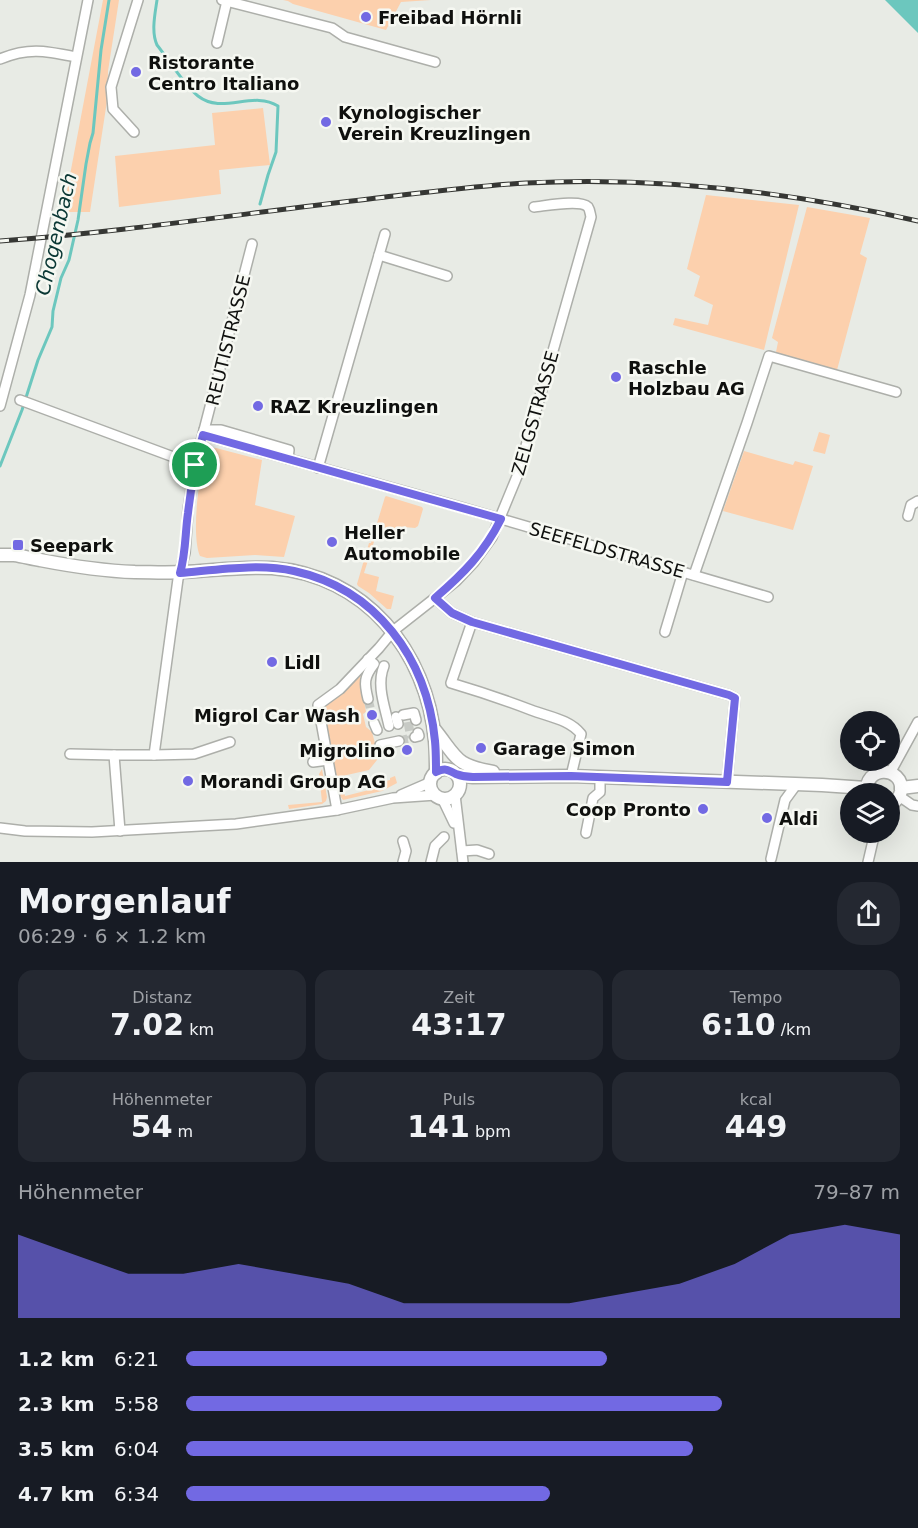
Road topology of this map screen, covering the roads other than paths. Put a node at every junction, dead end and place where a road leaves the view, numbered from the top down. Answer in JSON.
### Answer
{"nodes":[{"id":1,"x":88,"y":0,"type":"edge"},
{"id":2,"x":138,"y":0,"type":"edge"},
{"id":3,"x":224,"y":1,"type":"edge"},
{"id":4,"x":217,"y":43,"type":"dead end"},
{"id":5,"x":76,"y":57,"type":"junction"},
{"id":6,"x":0,"y":59,"type":"edge"},
{"id":7,"x":435,"y":62,"type":"dead end"},
{"id":8,"x":134,"y":132,"type":"dead end"},
{"id":9,"x":534,"y":207,"type":"dead end"},
{"id":10,"x":385,"y":234,"type":"dead end"},
{"id":11,"x":252,"y":244,"type":"dead end"},
{"id":12,"x":379,"y":255,"type":"junction"},
{"id":13,"x":447,"y":276,"type":"dead end"},
{"id":14,"x":896,"y":392,"type":"dead end"},
{"id":15,"x":1,"y":401,"type":"edge"},
{"id":16,"x":25,"y":402,"type":"dead end"},
{"id":17,"x":204,"y":432,"type":"junction"},
{"id":18,"x":195,"y":465,"type":"junction"},
{"id":19,"x":318,"y":468,"type":"junction"},
{"id":20,"x":918,"y":501,"type":"edge"},
{"id":21,"x":908,"y":516,"type":"dead end"},
{"id":22,"x":501,"y":519,"type":"junction"},
{"id":23,"x":0,"y":549,"type":"edge"},
{"id":24,"x":0,"y":555,"type":"edge"},
{"id":25,"x":13,"y":555,"type":"junction"},
{"id":26,"x":683,"y":572,"type":"junction"},
{"id":27,"x":180,"y":573,"type":"junction"},
{"id":28,"x":694,"y":575,"type":"junction"},
{"id":29,"x":768,"y":597,"type":"dead end"},
{"id":30,"x":435,"y":598,"type":"junction"},
{"id":31,"x":472,"y":622,"type":"junction"},
{"id":32,"x":393,"y":631,"type":"junction"},
{"id":33,"x":665,"y":632,"type":"dead end"},
{"id":34,"x":368,"y":659,"type":"junction"},
{"id":35,"x":384,"y":666,"type":"dead end"},
{"id":36,"x":368,"y":699,"type":"tunnel mouth"},
{"id":37,"x":402,"y":720,"type":"tunnel mouth"},
{"id":38,"x":918,"y":722,"type":"edge"},
{"id":39,"x":434,"y":728,"type":"junction"},
{"id":40,"x":394,"y":740,"type":"tunnel mouth"},
{"id":41,"x":230,"y":742,"type":"dead end"},
{"id":42,"x":435,"y":742,"type":"junction"},
{"id":43,"x":380,"y":745,"type":"dead end"},
{"id":44,"x":70,"y":754,"type":"dead end"},
{"id":45,"x":154,"y":754,"type":"junction"},
{"id":46,"x":114,"y":755,"type":"junction"},
{"id":47,"x":328,"y":760,"type":"junction"},
{"id":48,"x":314,"y":762,"type":"dead end"},
{"id":49,"x":454,"y":772,"type":"junction"},
{"id":50,"x":890,"y":772,"type":"junction"},
{"id":51,"x":571,"y":776,"type":"junction"},
{"id":52,"x":433,"y":777,"type":"junction"},
{"id":53,"x":511,"y":777,"type":"junction"},
{"id":54,"x":600,"y":778,"type":"junction"},
{"id":55,"x":727,"y":782,"type":"junction"},
{"id":56,"x":867,"y":783,"type":"edge"},
{"id":57,"x":899,"y":783,"type":"edge"},
{"id":58,"x":779,"y":784,"type":"junction"},
{"id":59,"x":796,"y":785,"type":"junction"},
{"id":60,"x":918,"y":786,"type":"edge"},
{"id":61,"x":840,"y":787,"type":"edge"},
{"id":62,"x":900,"y":792,"type":"joint"},
{"id":63,"x":448,"y":794,"type":"junction"},
{"id":64,"x":393,"y":798,"type":"junction"},
{"id":65,"x":785,"y":800,"type":"junction"},
{"id":66,"x":918,"y":806,"type":"edge"},
{"id":67,"x":337,"y":810,"type":"junction"},
{"id":68,"x":0,"y":828,"type":"edge"},
{"id":69,"x":120,"y":831,"type":"junction"},
{"id":70,"x":586,"y":833,"type":"dead end"},
{"id":71,"x":444,"y":837,"type":"dead end"},
{"id":72,"x":403,"y":841,"type":"dead end"},
{"id":73,"x":872,"y":843,"type":"edge"},
{"id":74,"x":462,"y":851,"type":"junction"},
{"id":75,"x":489,"y":854,"type":"dead end"},
{"id":76,"x":771,"y":859,"type":"dead end"},
{"id":77,"x":403,"y":862,"type":"edge"},
{"id":78,"x":431,"y":862,"type":"edge"},
{"id":79,"x":463,"y":862,"type":"edge"},
{"id":80,"x":868,"y":862,"type":"edge"}],
"edges":[{"from":1,"to":5,"type":"street"},
{"from":2,"to":8,"type":"street"},
{"from":3,"to":4,"type":"street"},
{"from":3,"to":7,"type":"street"},
{"from":5,"to":6,"type":"street"},
{"from":5,"to":15,"type":"street"},
{"from":9,"to":22,"type":"street","name":"ZELGSTRASSE"},
{"from":10,"to":12,"type":"street"},
{"from":11,"to":17,"type":"street","name":"REUTISTRASSE"},
{"from":12,"to":13,"type":"street"},
{"from":12,"to":19,"type":"street"},
{"from":14,"to":28,"type":"street"},
{"from":16,"to":18,"type":"street"},
{"from":17,"to":18,"type":"street","name":"REUTISTRASSE"},
{"from":17,"to":19,"type":"street","name":"SEEFELDSTRASSE"},
{"from":18,"to":27,"type":"street","name":"REUTISTRASSE"},
{"from":19,"to":22,"type":"street","name":"SEEFELDSTRASSE"},
{"from":20,"to":21,"type":"street"},
{"from":22,"to":26,"type":"street","name":"SEEFELDSTRASSE"},
{"from":22,"to":30,"type":"street","name":"ZELGSTRASSE"},
{"from":23,"to":25,"type":"main road"},
{"from":24,"to":25,"type":"main road"},
{"from":25,"to":27,"type":"main road"},
{"from":26,"to":28,"type":"street","name":"SEEFELDSTRASSE"},
{"from":26,"to":33,"type":"street"},
{"from":27,"to":32,"type":"main road"},
{"from":27,"to":45,"type":"street","name":"REUTISTRASSE"},
{"from":28,"to":29,"type":"street","name":"SEEFELDSTRASSE"},
{"from":30,"to":31,"type":"street"},
{"from":30,"to":32,"type":"street","name":"ZELGSTRASSE"},
{"from":31,"to":51,"type":"street"},
{"from":31,"to":55,"type":"street"},
{"from":32,"to":34,"type":"street","name":"ZELGSTRASSE"},
{"from":32,"to":39,"type":"main road"},
{"from":34,"to":36,"type":"street"},
{"from":34,"to":47,"type":"street","name":"ZELGSTRASSE"},
{"from":35,"to":37,"type":"street"},
{"from":38,"to":50,"type":"street"},
{"from":39,"to":42,"type":"main road"},
{"from":39,"to":53,"type":"main road"},
{"from":40,"to":43,"type":"street"},
{"from":41,"to":45,"type":"street"},
{"from":42,"to":49,"type":"main road"},
{"from":42,"to":52,"type":"main road"},
{"from":44,"to":46,"type":"street"},
{"from":45,"to":46,"type":"street"},
{"from":46,"to":69,"type":"street"},
{"from":47,"to":48,"type":"street"},
{"from":47,"to":67,"type":"street"},
{"from":49,"to":52,"type":"main road"},
{"from":49,"to":53,"type":"main road"},
{"from":49,"to":63,"type":"main road"},
{"from":50,"to":56,"type":"main road"},
{"from":50,"to":57,"type":"main road"},
{"from":51,"to":53,"type":"main road"},
{"from":51,"to":54,"type":"main road"},
{"from":52,"to":63,"type":"main road"},
{"from":52,"to":64,"type":"street"},
{"from":53,"to":63,"type":"main road"},
{"from":54,"to":55,"type":"main road"},
{"from":54,"to":70,"type":"street"},
{"from":55,"to":58,"type":"main road"},
{"from":58,"to":59,"type":"main road"},
{"from":58,"to":65,"type":"street"},
{"from":59,"to":61,"type":"main road"},
{"from":59,"to":65,"type":"street"},
{"from":60,"to":62,"type":"main road"},
{"from":62,"to":66,"type":"street"},
{"from":63,"to":64,"type":"street"},
{"from":63,"to":74,"type":"street"},
{"from":64,"to":67,"type":"street"},
{"from":65,"to":76,"type":"street"},
{"from":67,"to":69,"type":"street"},
{"from":68,"to":69,"type":"street"},
{"from":71,"to":78,"type":"street"},
{"from":72,"to":77,"type":"street"},
{"from":73,"to":80,"type":"street"},
{"from":74,"to":75,"type":"street"},
{"from":74,"to":79,"type":"street"}]}
